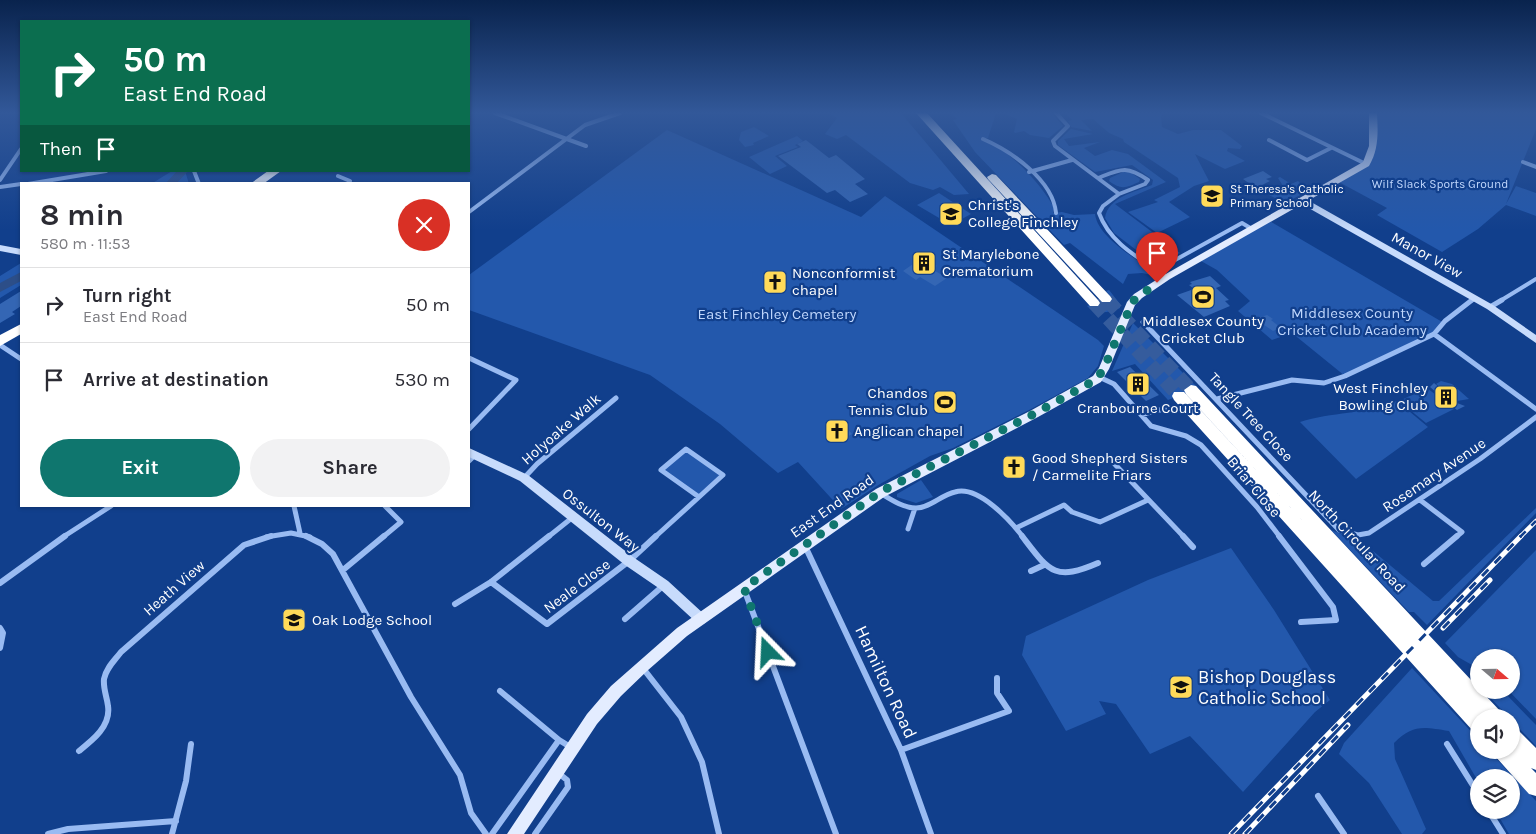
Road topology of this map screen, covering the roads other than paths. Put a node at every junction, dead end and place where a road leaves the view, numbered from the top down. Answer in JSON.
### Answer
{"nodes":[{"id":1,"x":19,"y":152,"type":"edge"},
{"id":2,"x":549,"y":152,"type":"edge"},
{"id":3,"x":956,"y":152,"type":"edge"},
{"id":4,"x":968,"y":152,"type":"edge"},
{"id":5,"x":1007,"y":152,"type":"edge"},
{"id":6,"x":1062,"y":152,"type":"edge"},
{"id":7,"x":1292,"y":152,"type":"edge"},
{"id":8,"x":1322,"y":152,"type":"edge"},
{"id":9,"x":1339,"y":152,"type":"edge"},
{"id":10,"x":1373,"y":152,"type":"edge"},
{"id":11,"x":1072,"y":160,"type":"junction"},
{"id":12,"x":1523,"y":162,"type":"dead end"},
{"id":13,"x":1366,"y":164,"type":"junction"},
{"id":14,"x":1536,"y":167,"type":"edge"},
{"id":15,"x":274,"y":172,"type":"edge"},
{"id":16,"x":281,"y":172,"type":"edge"},
{"id":17,"x":1029,"y":172,"type":"junction"},
{"id":18,"x":87,"y":173,"type":"edge"},
{"id":19,"x":338,"y":176,"type":"dead end"},
{"id":20,"x":1098,"y":178,"type":"junction"},
{"id":21,"x":0,"y":180,"type":"edge"},
{"id":22,"x":39,"y":182,"type":"edge"},
{"id":23,"x":258,"y":182,"type":"edge"},
{"id":24,"x":268,"y":182,"type":"edge"},
{"id":25,"x":347,"y":182,"type":"edge"},
{"id":26,"x":20,"y":184,"type":"edge"},
{"id":27,"x":0,"y":187,"type":"edge"},
{"id":28,"x":1119,"y":194,"type":"junction"},
{"id":29,"x":1301,"y":200,"type":"junction"},
{"id":30,"x":470,"y":211,"type":"edge"},
{"id":31,"x":1056,"y":213,"type":"dead end"},
{"id":32,"x":1252,"y":229,"type":"junction"},
{"id":33,"x":0,"y":248,"type":"edge"},
{"id":34,"x":20,"y":251,"type":"edge"},
{"id":35,"x":1157,"y":270,"type":"junction"},
{"id":36,"x":1166,"y":277,"type":"junction"},
{"id":37,"x":1536,"y":279,"type":"edge"},
{"id":38,"x":1475,"y":298,"type":"junction"},
{"id":39,"x":1106,"y":299,"type":"tunnel mouth"},
{"id":40,"x":1094,"y":303,"type":"tunnel mouth"},
{"id":41,"x":1490,"y":307,"type":"junction"},
{"id":42,"x":1143,"y":322,"type":"dead end"},
{"id":43,"x":20,"y":329,"type":"edge"},
{"id":44,"x":1434,"y":334,"type":"junction"},
{"id":45,"x":20,"y":336,"type":"edge"},
{"id":46,"x":1536,"y":340,"type":"edge"},
{"id":47,"x":1,"y":345,"type":"edge"},
{"id":48,"x":20,"y":358,"type":"edge"},
{"id":49,"x":470,"y":358,"type":"edge"},
{"id":50,"x":1099,"y":377,"type":"junction"},
{"id":51,"x":616,"y":398,"type":"dead end"},
{"id":52,"x":1182,"y":399,"type":"joint"},
{"id":53,"x":1217,"y":399,"type":"junction"},
{"id":54,"x":1536,"y":409,"type":"edge"},
{"id":55,"x":1140,"y":415,"type":"junction"},
{"id":56,"x":1536,"y":417,"type":"edge"},
{"id":57,"x":470,"y":428,"type":"edge"},
{"id":58,"x":471,"y":456,"type":"edge"},
{"id":59,"x":1107,"y":456,"type":"dead end"},
{"id":60,"x":524,"y":478,"type":"junction"},
{"id":61,"x":880,"y":492,"type":"junction"},
{"id":62,"x":699,"y":497,"type":"junction"},
{"id":63,"x":1148,"y":500,"type":"junction"},
{"id":64,"x":1420,"y":500,"type":"junction"},
{"id":65,"x":109,"y":507,"type":"edge"},
{"id":66,"x":294,"y":507,"type":"edge"},
{"id":67,"x":386,"y":507,"type":"edge"},
{"id":68,"x":915,"y":508,"type":"junction"},
{"id":69,"x":574,"y":517,"type":"junction"},
{"id":70,"x":1016,"y":528,"type":"junction"},
{"id":71,"x":908,"y":529,"type":"dead end"},
{"id":72,"x":1339,"y":530,"type":"joint"},
{"id":73,"x":300,"y":533,"type":"junction"},
{"id":74,"x":805,"y":546,"type":"junction"},
{"id":75,"x":1193,"y":547,"type":"dead end"},
{"id":76,"x":629,"y":561,"type":"junction"},
{"id":77,"x":1098,"y":563,"type":"dead end"},
{"id":78,"x":1424,"y":564,"type":"dead end"},
{"id":79,"x":1044,"y":565,"type":"junction"},
{"id":80,"x":343,"y":570,"type":"junction"},
{"id":81,"x":1031,"y":571,"type":"dead end"},
{"id":82,"x":491,"y":582,"type":"junction"},
{"id":83,"x":0,"y":583,"type":"edge"},
{"id":84,"x":664,"y":585,"type":"junction"},
{"id":85,"x":744,"y":588,"type":"junction"},
{"id":86,"x":455,"y":604,"type":"dead end"},
{"id":87,"x":625,"y":619,"type":"dead end"},
{"id":88,"x":701,"y":619,"type":"junction"},
{"id":89,"x":1301,"y":622,"type":"dead end"},
{"id":90,"x":0,"y":628,"type":"edge"},
{"id":91,"x":0,"y":648,"type":"edge"},
{"id":92,"x":642,"y":666,"type":"junction"},
{"id":93,"x":997,"y":678,"type":"dead end"},
{"id":94,"x":1451,"y":682,"type":"junction"},
{"id":95,"x":500,"y":690,"type":"dead end"},
{"id":96,"x":1484,"y":709,"type":"edge"},
{"id":97,"x":1470,"y":711,"type":"edge"},
{"id":98,"x":559,"y":740,"type":"junction"},
{"id":99,"x":191,"y":744,"type":"dead end"},
{"id":100,"x":1447,"y":744,"type":"dead end"},
{"id":101,"x":1520,"y":744,"type":"edge"},
{"id":102,"x":573,"y":749,"type":"junction"},
{"id":103,"x":901,"y":750,"type":"junction"},
{"id":104,"x":79,"y":751,"type":"dead end"},
{"id":105,"x":1510,"y":759,"type":"edge"},
{"id":106,"x":1536,"y":761,"type":"edge"},
{"id":107,"x":556,"y":772,"type":"junction"},
{"id":108,"x":1470,"y":781,"type":"edge"},
{"id":109,"x":1536,"y":787,"type":"edge"},
{"id":110,"x":1318,"y":796,"type":"dead end"},
{"id":111,"x":1494,"y":819,"type":"edge"},
{"id":112,"x":176,"y":821,"type":"junction"},
{"id":113,"x":48,"y":834,"type":"edge"},
{"id":114,"x":172,"y":834,"type":"edge"},
{"id":115,"x":486,"y":834,"type":"edge"},
{"id":116,"x":492,"y":834,"type":"edge"},
{"id":117,"x":515,"y":834,"type":"edge"},
{"id":118,"x":535,"y":834,"type":"edge"},
{"id":119,"x":719,"y":834,"type":"edge"},
{"id":120,"x":836,"y":834,"type":"edge"},
{"id":121,"x":931,"y":834,"type":"edge"},
{"id":122,"x":1344,"y":834,"type":"edge"},
{"id":123,"x":1503,"y":834,"type":"edge"}],
"edges":[{"from":1,"to":21,"type":"street"},
{"from":2,"to":30,"type":"street"},
{"from":3,"to":40,"type":"highway"},
{"from":4,"to":39,"type":"highway"},
{"from":5,"to":17,"type":"street"},
{"from":6,"to":11,"type":"street"},
{"from":7,"to":8,"type":"street"},
{"from":9,"to":13,"type":"street"},
{"from":10,"to":13,"type":"main road"},
{"from":11,"to":17,"type":"street"},
{"from":11,"to":20,"type":"street"},
{"from":12,"to":14,"type":"street"},
{"from":13,"to":29,"type":"main road"},
{"from":15,"to":23,"type":"highway"},
{"from":16,"to":24,"type":"highway"},
{"from":17,"to":31,"type":"street"},
{"from":18,"to":22,"type":"street"},
{"from":19,"to":25,"type":"street"},
{"from":20,"to":28,"type":"street"},
{"from":20,"to":28,"type":"street"},
{"from":26,"to":27,"type":"street"},
{"from":28,"to":35,"type":"street"},
{"from":29,"to":32,"type":"main road"},
{"from":29,"to":38,"type":"street","name":"Manor View"},
{"from":32,"to":35,"type":"street"},
{"from":32,"to":36,"type":"main road"},
{"from":33,"to":34,"type":"street"},
{"from":35,"to":36,"type":"street"},
{"from":36,"to":50,"type":"main road"},
{"from":37,"to":41,"type":"street"},
{"from":38,"to":41,"type":"street","name":"Manor View"},
{"from":38,"to":44,"type":"street"},
{"from":41,"to":46,"type":"street","name":"Manor View"},
{"from":42,"to":53,"type":"street","name":"Tangle Tree Close"},
{"from":43,"to":47,"type":"highway"},
{"from":44,"to":53,"type":"street"},
{"from":44,"to":54,"type":"street"},
{"from":45,"to":47,"type":"highway"},
{"from":47,"to":48,"type":"street"},
{"from":49,"to":57,"type":"street"},
{"from":50,"to":55,"type":"street","name":"Briar Close"},
{"from":50,"to":61,"type":"main road","name":"East End Road"},
{"from":51,"to":60,"type":"street","name":"Holyoake Walk"},
{"from":52,"to":55,"type":"street"},
{"from":52,"to":94,"type":"highway"},
{"from":53,"to":72,"type":"street","name":"Tangle Tree Close"},
{"from":55,"to":89,"type":"street","name":"Briar Close"},
{"from":56,"to":64,"type":"street","name":"Rosemary Avenue"},
{"from":58,"to":60,"type":"street","name":"Ossulton Way"},
{"from":59,"to":63,"type":"street"},
{"from":60,"to":69,"type":"street","name":"Ossulton Way"},
{"from":61,"to":68,"type":"street"},
{"from":61,"to":74,"type":"main road","name":"East End Road"},
{"from":62,"to":62,"type":"street"},
{"from":62,"to":76,"type":"street"},
{"from":63,"to":70,"type":"street"},
{"from":63,"to":75,"type":"street"},
{"from":64,"to":72,"type":"street","name":"Rosemary Avenue"},
{"from":64,"to":78,"type":"street"},
{"from":65,"to":83,"type":"street"},
{"from":66,"to":73,"type":"street"},
{"from":67,"to":80,"type":"street"},
{"from":68,"to":70,"type":"street"},
{"from":68,"to":71,"type":"street"},
{"from":69,"to":76,"type":"street","name":"Ossulton Way"},
{"from":69,"to":82,"type":"street"},
{"from":70,"to":79,"type":"street"},
{"from":73,"to":80,"type":"street","name":"Heath View"},
{"from":73,"to":104,"type":"street","name":"Heath View"},
{"from":74,"to":85,"type":"main road","name":"East End Road"},
{"from":74,"to":103,"type":"street","name":"Hamilton Road"},
{"from":76,"to":82,"type":"street","name":"Neale Close"},
{"from":76,"to":84,"type":"street","name":"Ossulton Way"},
{"from":77,"to":79,"type":"street"},
{"from":79,"to":81,"type":"street"},
{"from":80,"to":115,"type":"street","name":"Heath View"},
{"from":82,"to":86,"type":"street"},
{"from":84,"to":87,"type":"street"},
{"from":84,"to":88,"type":"street","name":"Ossulton Way"},
{"from":85,"to":88,"type":"main road","name":"East End Road"},
{"from":85,"to":120,"type":"street"},
{"from":88,"to":92,"type":"main road","name":"East End Road"},
{"from":90,"to":91,"type":"street"},
{"from":92,"to":102,"type":"main road","name":"East End Road"},
{"from":92,"to":119,"type":"street"},
{"from":93,"to":103,"type":"street"},
{"from":94,"to":96,"type":"highway"},
{"from":94,"to":97,"type":"highway"},
{"from":95,"to":98,"type":"street"},
{"from":98,"to":102,"type":"street"},
{"from":98,"to":116,"type":"street"},
{"from":99,"to":112,"type":"street"},
{"from":100,"to":108,"type":"street"},
{"from":101,"to":106,"type":"highway"},
{"from":102,"to":107,"type":"main road","name":"East End Road"},
{"from":103,"to":121,"type":"street","name":"Hamilton Road"},
{"from":105,"to":109,"type":"highway"},
{"from":107,"to":117,"type":"main road","name":"East End Road"},
{"from":107,"to":118,"type":"street"},
{"from":110,"to":122,"type":"street"},
{"from":111,"to":123,"type":"street"},
{"from":112,"to":113,"type":"street"},
{"from":112,"to":114,"type":"street"}]}
